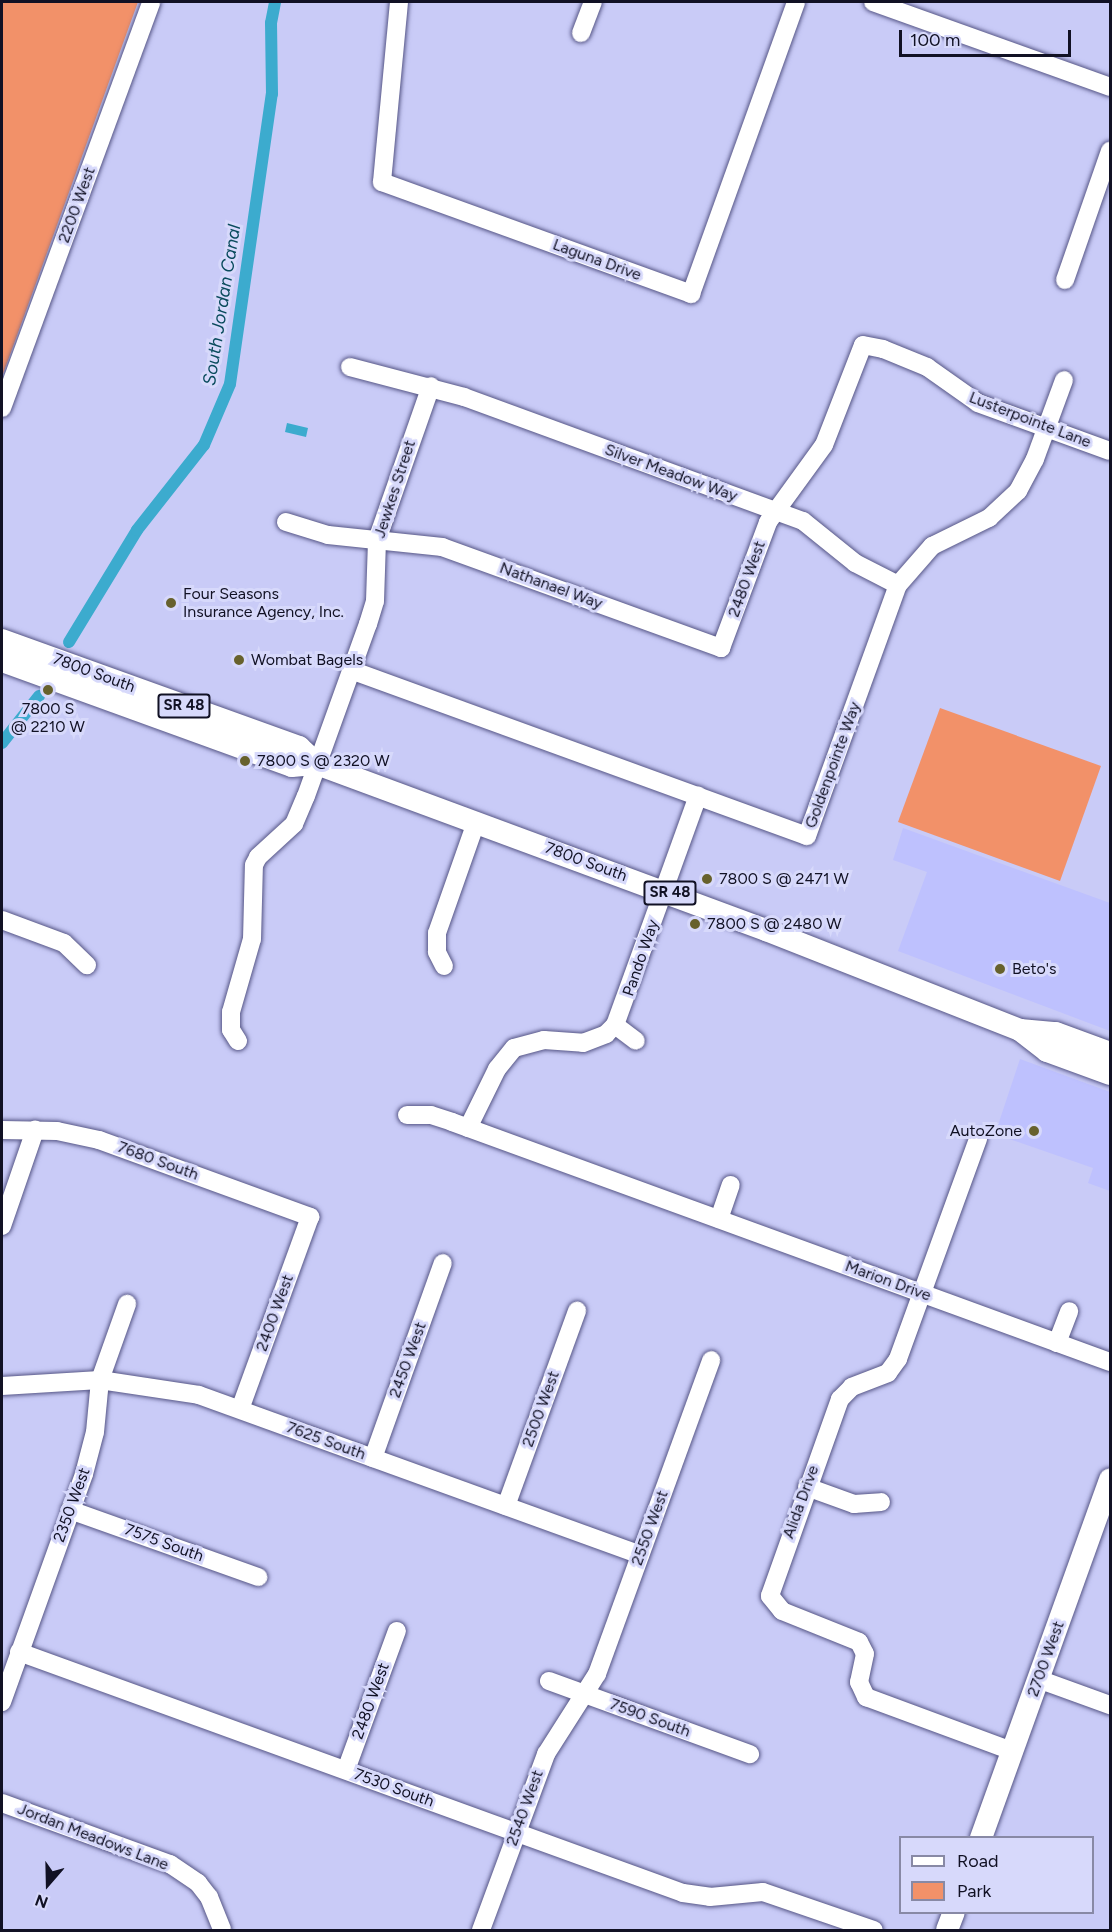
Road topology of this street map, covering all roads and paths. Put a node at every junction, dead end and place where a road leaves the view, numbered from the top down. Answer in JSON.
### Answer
{"nodes":[{"id":1,"x":151,"y":2,"type":"edge"},
{"id":2,"x":399,"y":2,"type":"edge"},
{"id":3,"x":593,"y":2,"type":"edge"},
{"id":4,"x":796,"y":2,"type":"edge"},
{"id":5,"x":873,"y":2,"type":"edge"},
{"id":6,"x":581,"y":33,"type":"dead end"},
{"id":7,"x":1110,"y":87,"type":"edge"},
{"id":8,"x":1110,"y":151,"type":"edge"},
{"id":9,"x":1065,"y":280,"type":"dead end"},
{"id":10,"x":350,"y":367,"type":"dead end"},
{"id":11,"x":1064,"y":380,"type":"dead end"},
{"id":12,"x":431,"y":386,"type":"junction"},
{"id":13,"x":2,"y":408,"type":"edge"},
{"id":14,"x":1046,"y":428,"type":"junction"},
{"id":15,"x":1110,"y":451,"type":"edge"},
{"id":16,"x":775,"y":510,"type":"junction"},
{"id":17,"x":285,"y":522,"type":"dead end"},
{"id":18,"x":377,"y":540,"type":"junction"},
{"id":19,"x":898,"y":585,"type":"junction"},
{"id":20,"x":2,"y":640,"type":"edge"},
{"id":21,"x":721,"y":648,"type":"joint"},
{"id":22,"x":2,"y":661,"type":"edge"},
{"id":23,"x":351,"y":670,"type":"junction"},
{"id":24,"x":317,"y":764,"type":"junction"},
{"id":25,"x":698,"y":796,"type":"junction"},
{"id":26,"x":476,"y":822,"type":"junction"},
{"id":27,"x":664,"y":890,"type":"junction"},
{"id":28,"x":2,"y":920,"type":"edge"},
{"id":29,"x":87,"y":965,"type":"dead end"},
{"id":30,"x":444,"y":966,"type":"dead end"},
{"id":31,"x":615,"y":1025,"type":"junction"},
{"id":32,"x":1020,"y":1030,"type":"junction"},
{"id":33,"x":238,"y":1041,"type":"dead end"},
{"id":34,"x":636,"y":1041,"type":"dead end"},
{"id":35,"x":1110,"y":1053,"type":"edge"},
{"id":36,"x":1110,"y":1074,"type":"edge"},
{"id":37,"x":407,"y":1115,"type":"dead end"},
{"id":38,"x":468,"y":1128,"type":"junction"},
{"id":39,"x":2,"y":1130,"type":"edge"},
{"id":40,"x":35,"y":1130,"type":"junction"},
{"id":41,"x":978,"y":1138,"type":"dead end"},
{"id":42,"x":731,"y":1185,"type":"dead end"},
{"id":43,"x":310,"y":1217,"type":"joint"},
{"id":44,"x":718,"y":1219,"type":"junction"},
{"id":45,"x":2,"y":1226,"type":"edge"},
{"id":46,"x":444,"y":1263,"type":"dead end"},
{"id":47,"x":923,"y":1294,"type":"junction"},
{"id":48,"x":127,"y":1304,"type":"dead end"},
{"id":49,"x":577,"y":1311,"type":"dead end"},
{"id":50,"x":1069,"y":1311,"type":"dead end"},
{"id":51,"x":1057,"y":1343,"type":"junction"},
{"id":52,"x":711,"y":1360,"type":"dead end"},
{"id":53,"x":1110,"y":1362,"type":"edge"},
{"id":54,"x":100,"y":1380,"type":"junction"},
{"id":55,"x":2,"y":1386,"type":"edge"},
{"id":56,"x":240,"y":1409,"type":"junction"},
{"id":57,"x":374,"y":1458,"type":"junction"},
{"id":58,"x":1110,"y":1480,"type":"edge"},
{"id":59,"x":807,"y":1487,"type":"junction"},
{"id":60,"x":881,"y":1502,"type":"dead end"},
{"id":61,"x":506,"y":1506,"type":"junction"},
{"id":62,"x":70,"y":1510,"type":"junction"},
{"id":63,"x":640,"y":1555,"type":"junction"},
{"id":64,"x":258,"y":1577,"type":"dead end"},
{"id":65,"x":397,"y":1631,"type":"dead end"},
{"id":66,"x":19,"y":1652,"type":"junction"},
{"id":67,"x":1038,"y":1679,"type":"junction"},
{"id":68,"x":549,"y":1681,"type":"dead end"},
{"id":69,"x":587,"y":1695,"type":"junction"},
{"id":70,"x":2,"y":1702,"type":"edge"},
{"id":71,"x":1110,"y":1705,"type":"edge"},
{"id":72,"x":1012,"y":1751,"type":"junction"},
{"id":73,"x":750,"y":1754,"type":"dead end"},
{"id":74,"x":346,"y":1770,"type":"junction"},
{"id":75,"x":2,"y":1803,"type":"edge"},
{"id":76,"x":517,"y":1832,"type":"junction"},
{"id":77,"x":982,"y":1836,"type":"edge"},
{"id":78,"x":953,"y":1914,"type":"edge"},
{"id":79,"x":222,"y":1930,"type":"edge"},
{"id":80,"x":481,"y":1930,"type":"edge"},
{"id":81,"x":874,"y":1930,"type":"edge"},
{"id":82,"x":947,"y":1930,"type":"edge"}],
"edges":[{"from":1,"to":13,"type":"street","name":"2200 West"},
{"from":2,"to":4,"type":"street","name":"Laguna Drive"},
{"from":3,"to":6,"type":"street"},
{"from":5,"to":7,"type":"street"},
{"from":8,"to":9,"type":"street"},
{"from":10,"to":12,"type":"street","name":"Silver Meadow Way"},
{"from":11,"to":14,"type":"street","name":"Goldenpointe Way"},
{"from":12,"to":16,"type":"street","name":"Silver Meadow Way"},
{"from":12,"to":18,"type":"street","name":"Jewkes Street"},
{"from":14,"to":15,"type":"street","name":"Lusterpointe Lane"},
{"from":14,"to":16,"type":"street","name":"Lusterpointe Lane"},
{"from":14,"to":19,"type":"street","name":"Goldenpointe Way"},
{"from":16,"to":19,"type":"street","name":"Silver Meadow Way"},
{"from":16,"to":21,"type":"street","name":"2480 West"},
{"from":17,"to":18,"type":"street","name":"Nathanael Way"},
{"from":18,"to":21,"type":"street","name":"Nathanael Way"},
{"from":18,"to":23,"type":"street","name":"Jewkes Street"},
{"from":19,"to":25,"type":"street","name":"Goldenpointe Way"},
{"from":20,"to":24,"type":"main road","name":"7800 South","number":"SR 48"},
{"from":22,"to":24,"type":"main road","name":"7800 South","number":"SR 48"},
{"from":23,"to":24,"type":"street","name":"Jewkes Street"},
{"from":23,"to":25,"type":"street","name":"Goldenpointe Way"},
{"from":24,"to":26,"type":"main road","name":"7800 South","number":"SR 48"},
{"from":24,"to":33,"type":"street","name":"Jewkes Street"},
{"from":25,"to":27,"type":"street","name":"Pando Way"},
{"from":26,"to":27,"type":"main road","name":"7800 South","number":"SR 48"},
{"from":26,"to":30,"type":"street"},
{"from":27,"to":31,"type":"street","name":"Pando Way"},
{"from":27,"to":32,"type":"main road","name":"7800 South","number":"SR 48"},
{"from":28,"to":29,"type":"street"},
{"from":31,"to":34,"type":"street"},
{"from":31,"to":38,"type":"street"},
{"from":32,"to":35,"type":"main road","name":"7800 South","number":"SR 48"},
{"from":32,"to":36,"type":"main road","name":"7800 South","number":"SR 48"},
{"from":37,"to":38,"type":"street","name":"Marion Drive"},
{"from":38,"to":44,"type":"street","name":"Marion Drive"},
{"from":39,"to":40,"type":"street","name":"7680 South"},
{"from":40,"to":43,"type":"street","name":"7680 South"},
{"from":40,"to":45,"type":"street"},
{"from":41,"to":47,"type":"street","name":"Alida Drive"},
{"from":42,"to":44,"type":"street"},
{"from":43,"to":56,"type":"street","name":"2400 West"},
{"from":44,"to":47,"type":"street","name":"Marion Drive"},
{"from":46,"to":57,"type":"street","name":"2450 West"},
{"from":47,"to":51,"type":"street","name":"Marion Drive"},
{"from":47,"to":59,"type":"street","name":"Alida Drive"},
{"from":48,"to":54,"type":"street","name":"2350 West"},
{"from":49,"to":61,"type":"street","name":"2500 West"},
{"from":50,"to":51,"type":"street"},
{"from":51,"to":53,"type":"street","name":"Marion Drive"},
{"from":52,"to":63,"type":"street","name":"2550 West"},
{"from":54,"to":55,"type":"street","name":"7625 South"},
{"from":54,"to":56,"type":"street","name":"7625 South"},
{"from":54,"to":62,"type":"street","name":"2350 West"},
{"from":56,"to":57,"type":"street","name":"7625 South"},
{"from":57,"to":61,"type":"street","name":"7625 South"},
{"from":58,"to":67,"type":"main road","name":"2700 West"},
{"from":59,"to":60,"type":"street"},
{"from":59,"to":72,"type":"street","name":"Alida Drive"},
{"from":61,"to":63,"type":"street","name":"7625 South"},
{"from":62,"to":64,"type":"street","name":"7575 South"},
{"from":62,"to":66,"type":"street","name":"2350 West"},
{"from":63,"to":69,"type":"street","name":"2550 West"},
{"from":65,"to":74,"type":"street","name":"2480 West"},
{"from":66,"to":70,"type":"street","name":"2350 West"},
{"from":66,"to":74,"type":"street","name":"7530 South"},
{"from":67,"to":71,"type":"street"},
{"from":67,"to":72,"type":"main road","name":"2700 West"},
{"from":68,"to":69,"type":"street","name":"7590 South"},
{"from":69,"to":73,"type":"street","name":"7590 South"},
{"from":69,"to":76,"type":"street","name":"2540 West"},
{"from":72,"to":77,"type":"main road","name":"2700 West"},
{"from":74,"to":76,"type":"street","name":"7530 South"},
{"from":75,"to":79,"type":"street","name":"Jordan Meadows Lane"},
{"from":76,"to":80,"type":"street","name":"2540 West"},
{"from":76,"to":81,"type":"street","name":"7530 South"},
{"from":78,"to":82,"type":"main road"}]}
